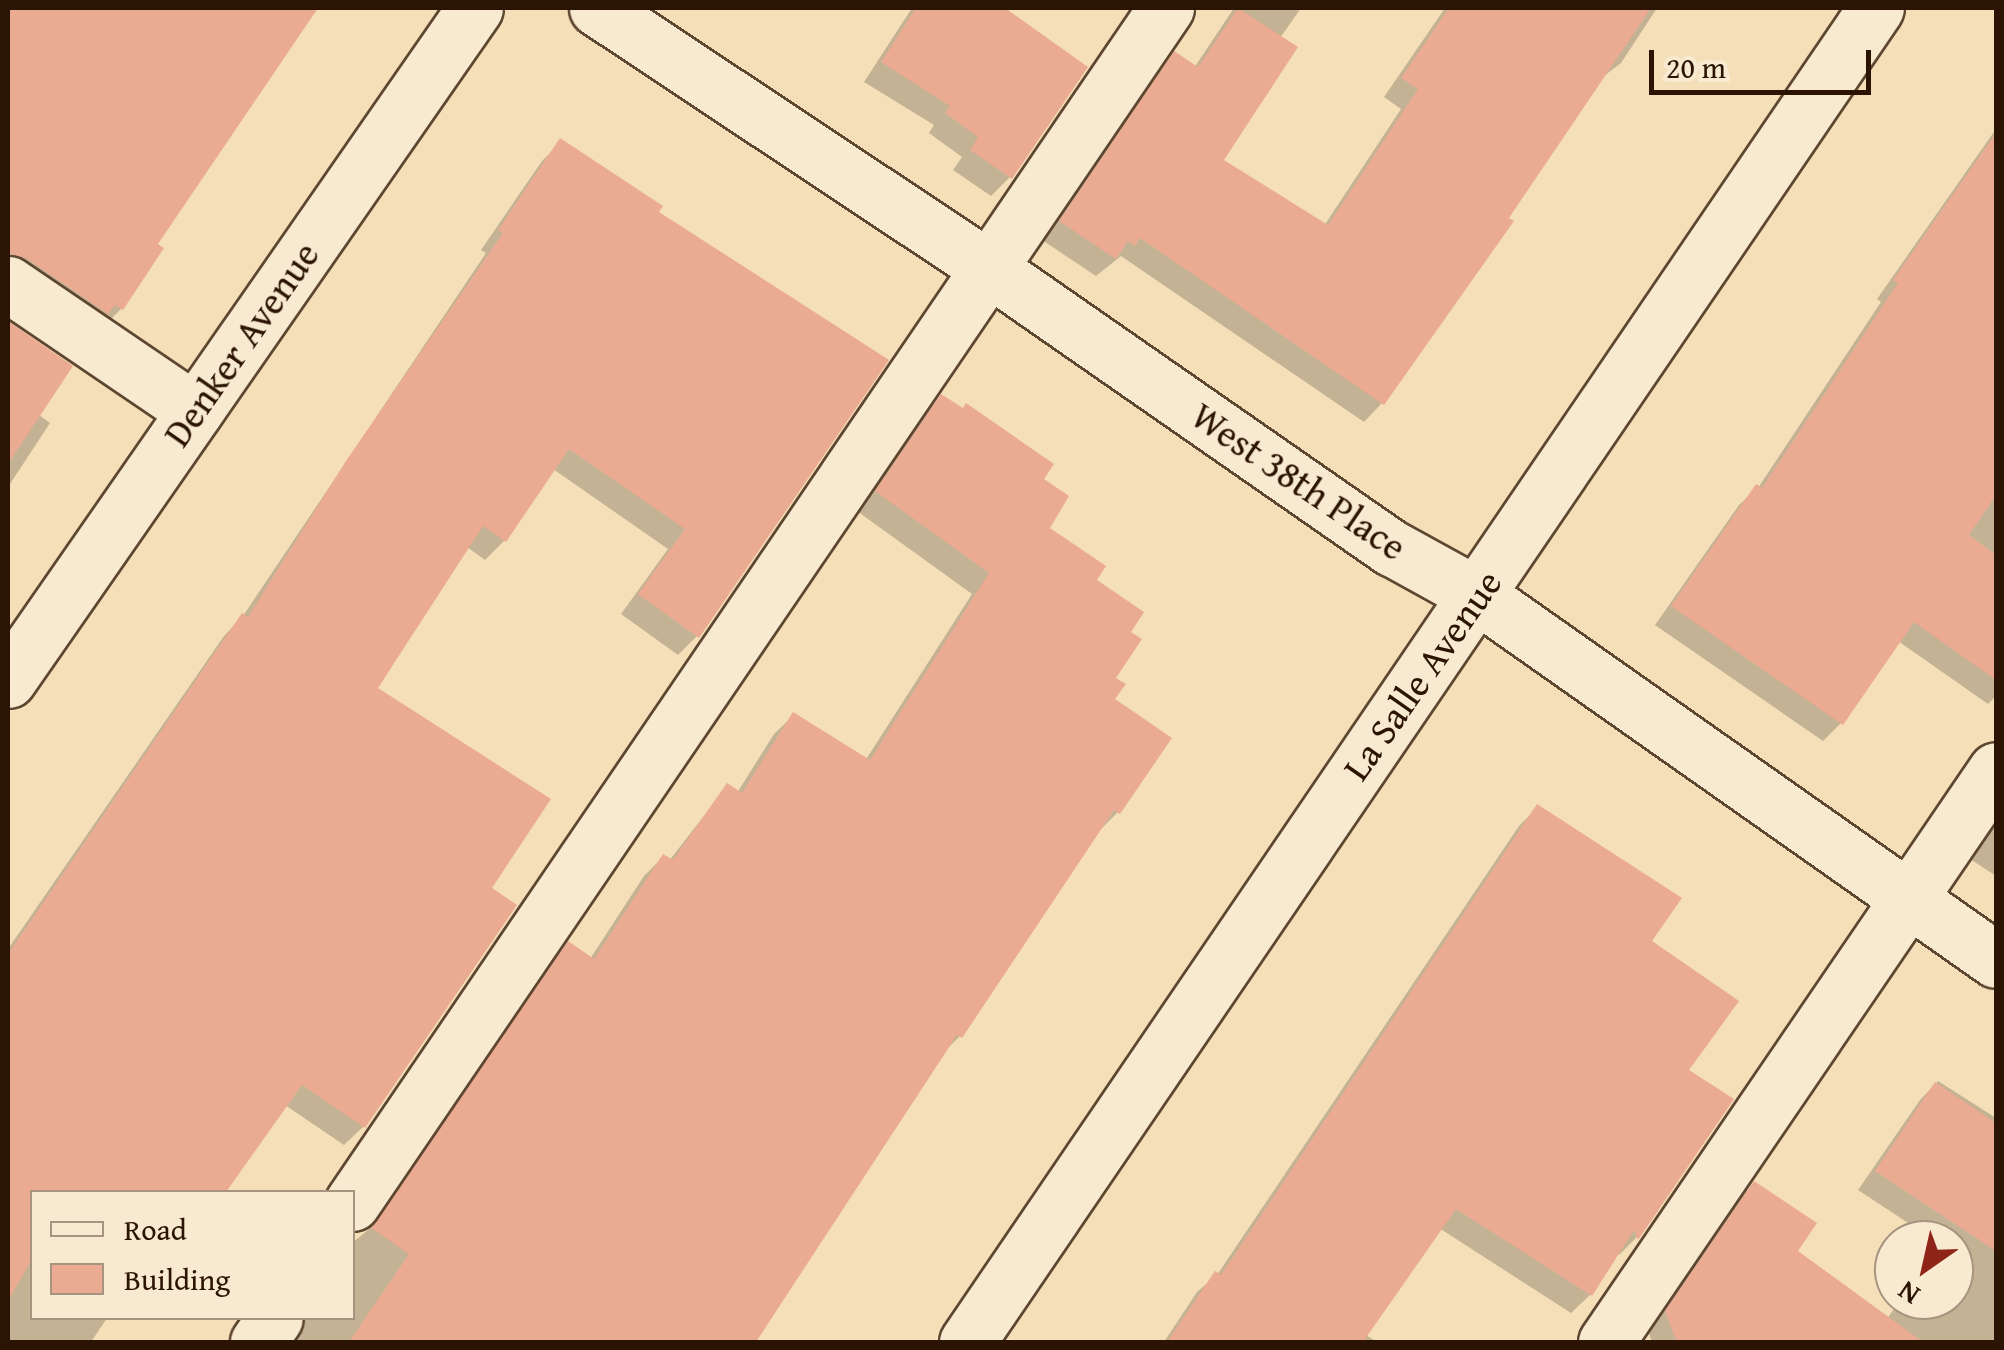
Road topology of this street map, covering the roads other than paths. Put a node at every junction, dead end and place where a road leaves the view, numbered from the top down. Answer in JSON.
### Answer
{"nodes":[{"id":1,"x":475,"y":8,"type":"edge"},
{"id":2,"x":598,"y":8,"type":"edge"},
{"id":3,"x":1166,"y":8,"type":"edge"},
{"id":4,"x":1876,"y":8,"type":"edge"},
{"id":5,"x":987,"y":267,"type":"junction"},
{"id":6,"x":8,"y":284,"type":"edge"},
{"id":7,"x":195,"y":411,"type":"junction"},
{"id":8,"x":1477,"y":595,"type":"junction"},
{"id":9,"x":8,"y":680,"type":"edge"},
{"id":10,"x":1996,"y":770,"type":"edge"},
{"id":11,"x":1910,"y":898,"type":"junction"},
{"id":12,"x":1996,"y":960,"type":"edge"},
{"id":13,"x":355,"y":1199,"type":"edge"},
{"id":14,"x":274,"y":1320,"type":"edge"},
{"id":15,"x":258,"y":1342,"type":"edge"},
{"id":16,"x":967,"y":1342,"type":"edge"},
{"id":17,"x":1606,"y":1342,"type":"edge"}],
"edges":[{"from":1,"to":7,"type":"street","name":"Denker Avenue"},
{"from":2,"to":5,"type":"street","name":"West 38th Place"},
{"from":3,"to":5,"type":"street"},
{"from":4,"to":8,"type":"street","name":"La Salle Avenue"},
{"from":5,"to":8,"type":"street","name":"West 38th Place"},
{"from":5,"to":13,"type":"street"},
{"from":6,"to":7,"type":"street"},
{"from":7,"to":9,"type":"street","name":"Denker Avenue"},
{"from":8,"to":11,"type":"street","name":"West 38th Place"},
{"from":8,"to":16,"type":"street","name":"La Salle Avenue"},
{"from":10,"to":11,"type":"street"},
{"from":11,"to":12,"type":"street","name":"West 38th Place"},
{"from":11,"to":17,"type":"street"},
{"from":14,"to":15,"type":"street"}]}
